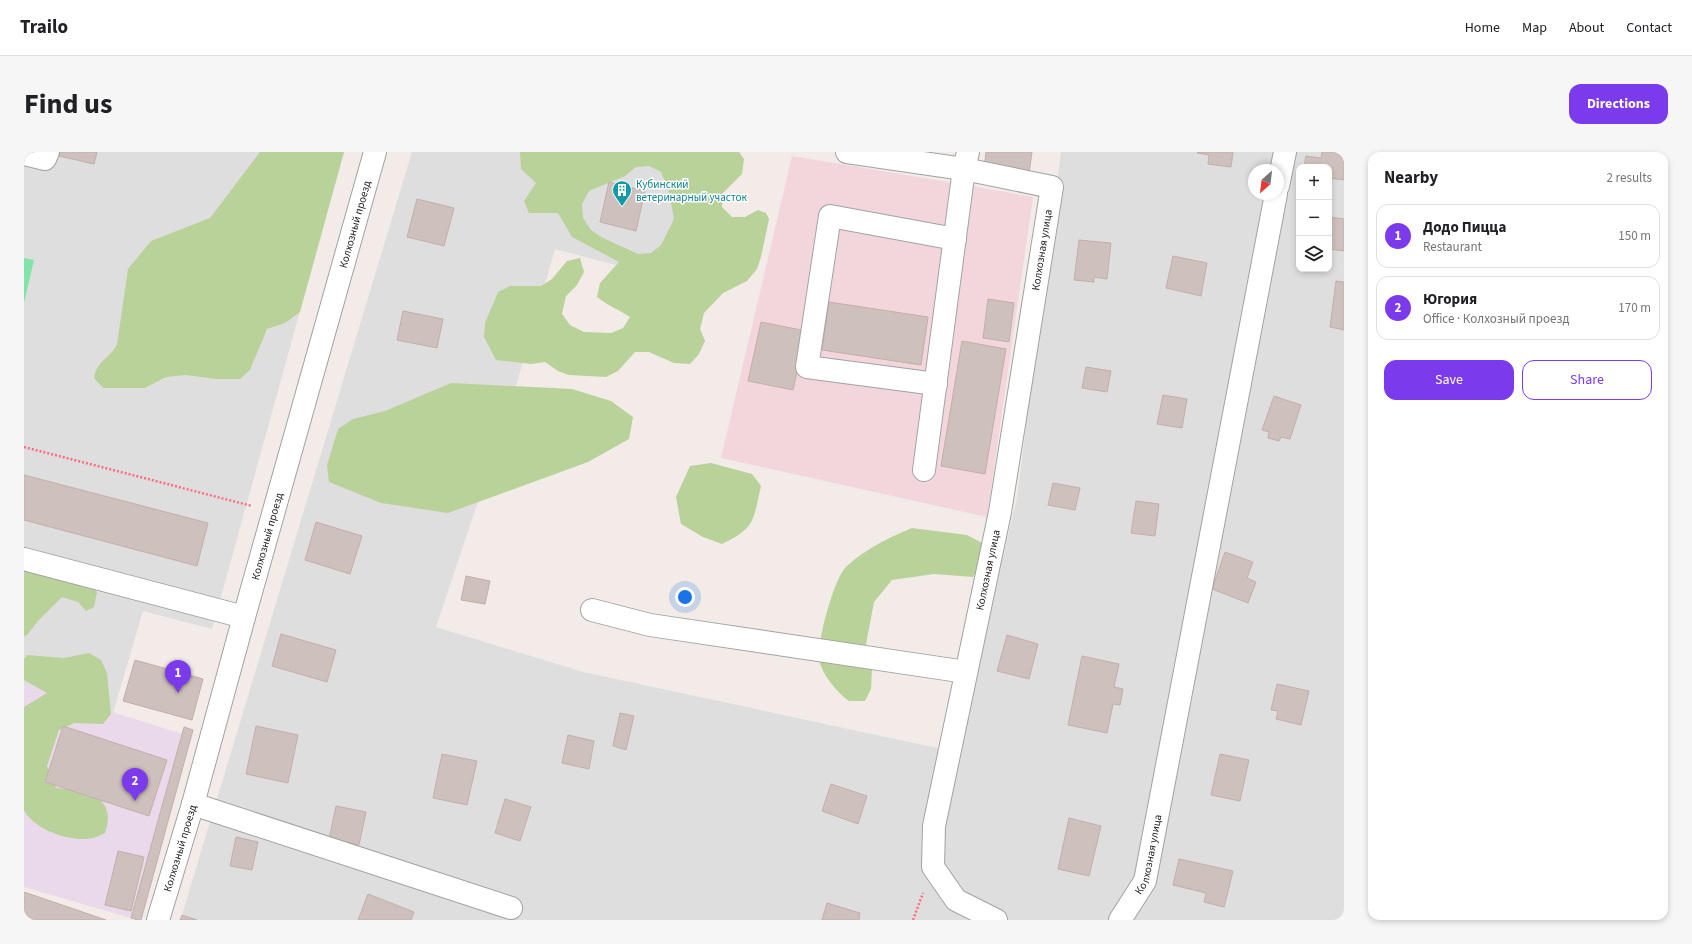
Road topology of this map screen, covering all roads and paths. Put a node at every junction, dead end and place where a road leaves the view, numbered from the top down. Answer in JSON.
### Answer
{"nodes":[{"id":1,"x":48,"y":152,"type":"edge"},
{"id":2,"x":375,"y":152,"type":"edge"},
{"id":3,"x":847,"y":152,"type":"edge"},
{"id":4,"x":1284,"y":152,"type":"edge"},
{"id":5,"x":24,"y":154,"type":"edge"},
{"id":6,"x":966,"y":161,"type":"edge"},
{"id":7,"x":1282,"y":164,"type":"edge"},
{"id":8,"x":1275,"y":200,"type":"edge"},
{"id":9,"x":955,"y":239,"type":"junction"},
{"id":10,"x":936,"y":384,"type":"junction"},
{"id":11,"x":24,"y":447,"type":"edge"},
{"id":12,"x":924,"y":470,"type":"dead end"},
{"id":13,"x":273,"y":512,"type":"junction"},
{"id":14,"x":24,"y":559,"type":"edge"},
{"id":15,"x":592,"y":610,"type":"dead end"},
{"id":16,"x":244,"y":617,"type":"junction"},
{"id":17,"x":966,"y":672,"type":"junction"},
{"id":18,"x":194,"y":804,"type":"junction"},
{"id":19,"x":511,"y":908,"type":"dead end"},
{"id":20,"x":158,"y":920,"type":"edge"},
{"id":21,"x":996,"y":920,"type":"edge"},
{"id":22,"x":1120,"y":920,"type":"edge"}],
"edges":[{"from":1,"to":5,"type":"street"},
{"from":2,"to":13,"type":"street","name":"Колхозный проезд"},
{"from":3,"to":6,"type":"street"},
{"from":4,"to":7,"type":"street"},
{"from":6,"to":9,"type":"street"},
{"from":6,"to":17,"type":"street","name":"Колхозная улица"},
{"from":8,"to":22,"type":"street","name":"Колхозная улица"},
{"from":9,"to":10,"type":"street"},
{"from":9,"to":10,"type":"street"},
{"from":10,"to":12,"type":"street"},
{"from":11,"to":13,"type":"path"},
{"from":13,"to":16,"type":"street","name":"Колхозный проезд"},
{"from":14,"to":16,"type":"street"},
{"from":15,"to":17,"type":"street"},
{"from":16,"to":18,"type":"street","name":"Колхозный проезд"},
{"from":17,"to":21,"type":"street","name":"Колхозная улица"},
{"from":18,"to":19,"type":"street"},
{"from":18,"to":20,"type":"street","name":"Колхозный проезд"}]}
